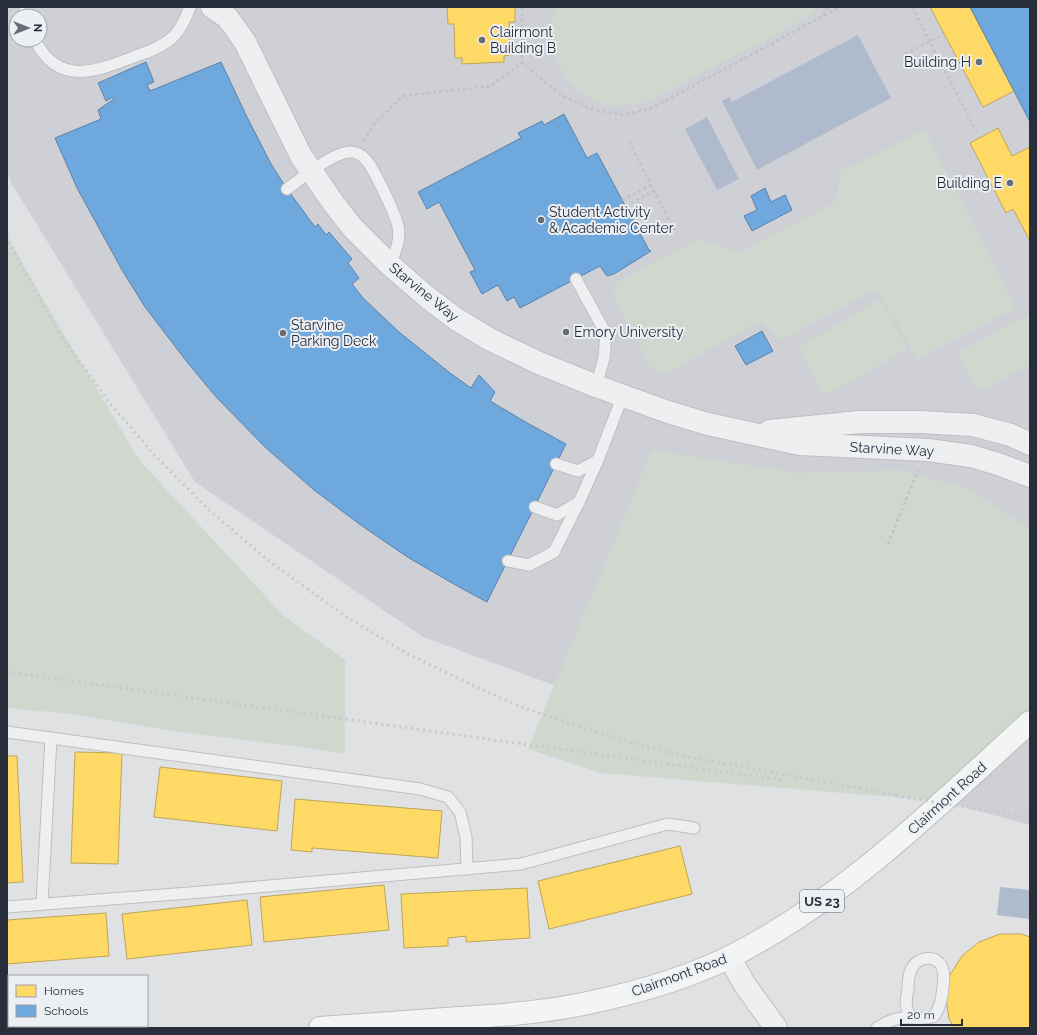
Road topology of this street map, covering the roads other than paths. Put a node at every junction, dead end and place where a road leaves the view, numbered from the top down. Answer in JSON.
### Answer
{"nodes":[{"id":1,"x":190,"y":7,"type":"edge"},
{"id":2,"x":212,"y":7,"type":"edge"},
{"id":3,"x":40,"y":48,"type":"edge"},
{"id":4,"x":312,"y":171,"type":"junction"},
{"id":5,"x":287,"y":189,"type":"dead end"},
{"id":6,"x":390,"y":264,"type":"junction"},
{"id":7,"x":576,"y":279,"type":"dead end"},
{"id":8,"x":596,"y":386,"type":"junction"},
{"id":9,"x":623,"y":395,"type":"junction"},
{"id":10,"x":751,"y":433,"type":"junction"},
{"id":11,"x":1030,"y":444,"type":"edge"},
{"id":12,"x":598,"y":460,"type":"junction"},
{"id":13,"x":556,"y":464,"type":"dead end"},
{"id":14,"x":1030,"y":476,"type":"edge"},
{"id":15,"x":579,"y":502,"type":"junction"},
{"id":16,"x":534,"y":507,"type":"dead end"},
{"id":17,"x":508,"y":560,"type":"dead end"},
{"id":18,"x":1030,"y":722,"type":"edge"},
{"id":19,"x":7,"y":732,"type":"edge"},
{"id":20,"x":51,"y":738,"type":"junction"},
{"id":21,"x":694,"y":828,"type":"dead end"},
{"id":22,"x":467,"y":868,"type":"junction"},
{"id":23,"x":42,"y":904,"type":"junction"},
{"id":24,"x":7,"y":906,"type":"edge"},
{"id":25,"x":729,"y":957,"type":"junction"},
{"id":26,"x":912,"y":1018,"type":"junction"},
{"id":27,"x":320,"y":1028,"type":"edge"},
{"id":28,"x":776,"y":1028,"type":"edge"},
{"id":29,"x":877,"y":1028,"type":"edge"}],
"edges":[{"from":1,"to":3,"type":"lane"},
{"from":2,"to":4,"type":"street","name":"Starvine Way"},
{"from":4,"to":5,"type":"lane"},
{"from":4,"to":6,"type":"street","name":"Starvine Way"},
{"from":4,"to":6,"type":"lane"},
{"from":6,"to":8,"type":"street","name":"Starvine Way"},
{"from":7,"to":8,"type":"lane"},
{"from":8,"to":9,"type":"street","name":"Starvine Way"},
{"from":9,"to":10,"type":"street","name":"Starvine Way"},
{"from":9,"to":12,"type":"lane"},
{"from":10,"to":11,"type":"street","name":"Starvine Way"},
{"from":10,"to":14,"type":"street","name":"Starvine Way"},
{"from":12,"to":13,"type":"lane"},
{"from":12,"to":15,"type":"lane"},
{"from":15,"to":16,"type":"lane"},
{"from":15,"to":17,"type":"lane"},
{"from":18,"to":25,"type":"main road","name":"Clairmont Road","number":"US 23"},
{"from":19,"to":20,"type":"lane"},
{"from":20,"to":22,"type":"lane"},
{"from":20,"to":23,"type":"lane"},
{"from":21,"to":22,"type":"lane"},
{"from":22,"to":23,"type":"lane"},
{"from":23,"to":24,"type":"lane"},
{"from":25,"to":27,"type":"main road","name":"Clairmont Road","number":"US 23"},
{"from":25,"to":28,"type":"street"},
{"from":26,"to":26,"type":"lane"},
{"from":26,"to":29,"type":"lane"}]}
